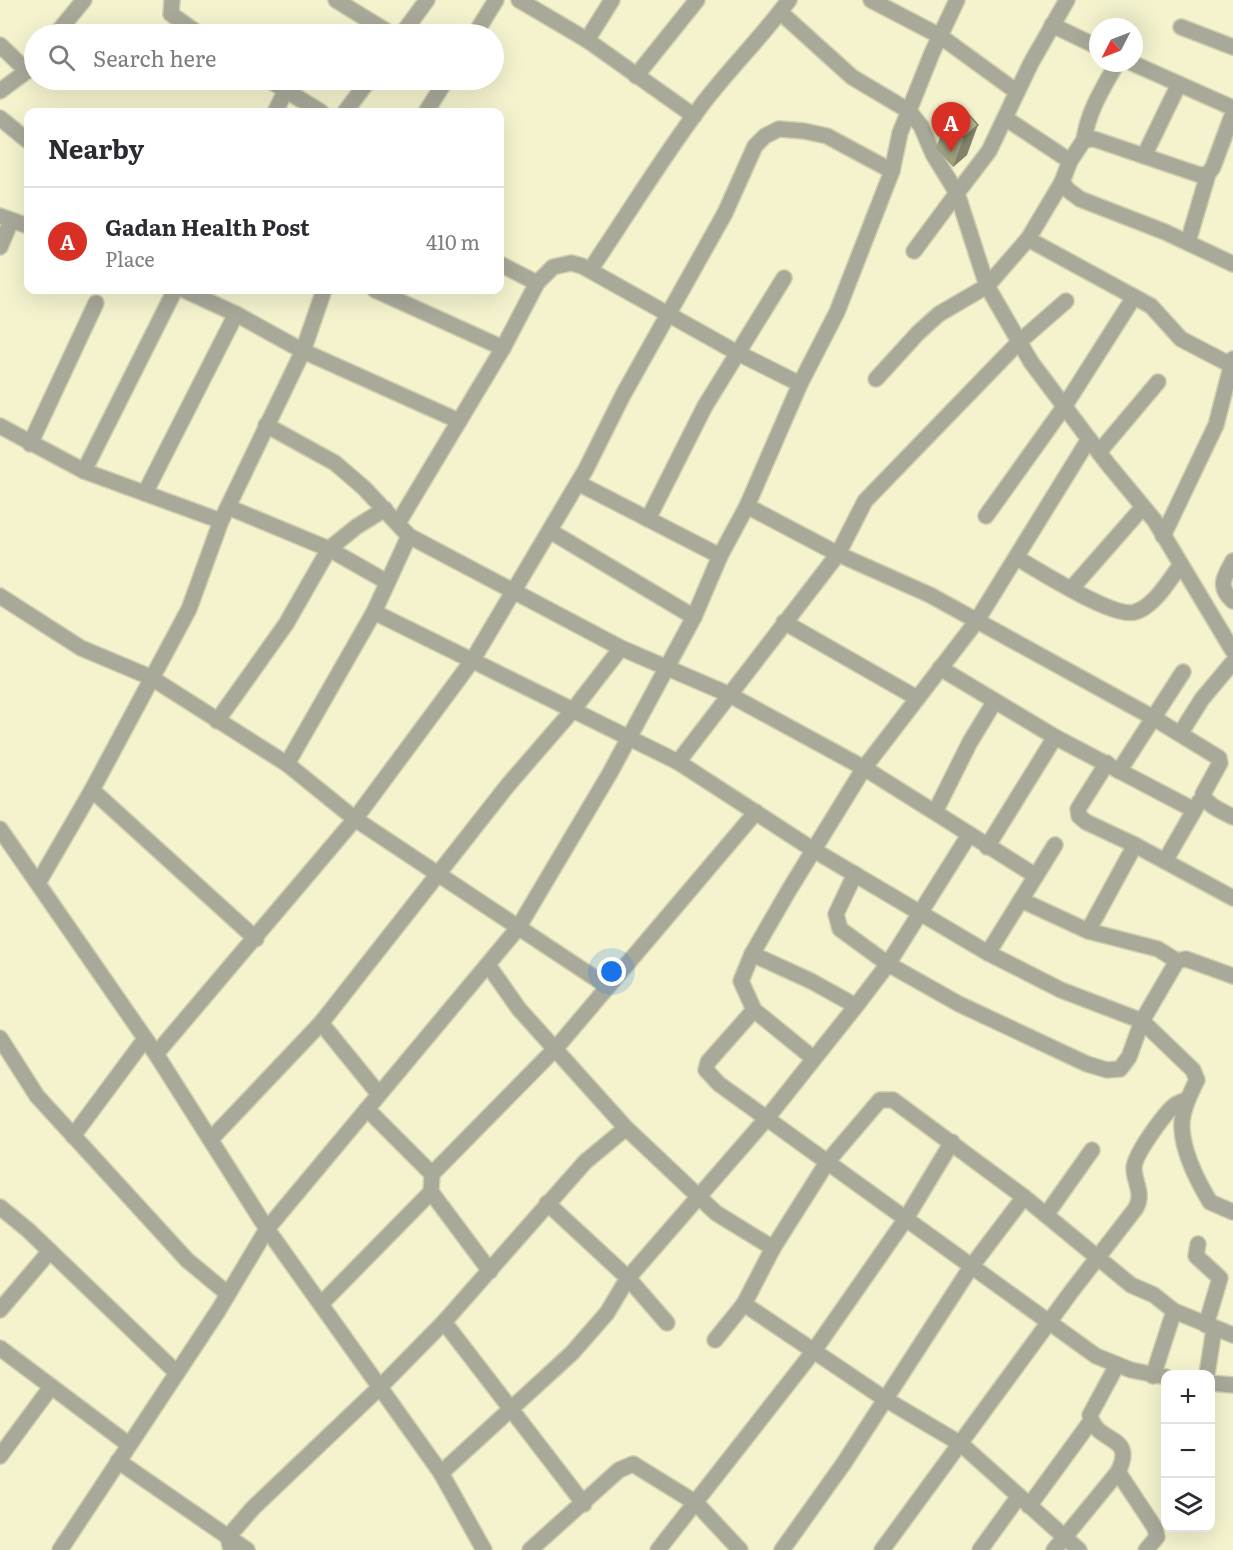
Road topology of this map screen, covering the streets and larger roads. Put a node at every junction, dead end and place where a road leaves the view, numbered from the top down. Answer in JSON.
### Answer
{"nodes":[{"id":1,"x":84,"y":0,"type":"edge"},
{"id":2,"x":172,"y":0,"type":"edge"},
{"id":3,"x":336,"y":0,"type":"edge"},
{"id":4,"x":427,"y":0,"type":"edge"},
{"id":5,"x":496,"y":0,"type":"edge"},
{"id":6,"x":519,"y":0,"type":"edge"},
{"id":7,"x":612,"y":0,"type":"edge"},
{"id":8,"x":697,"y":0,"type":"edge"},
{"id":9,"x":871,"y":0,"type":"edge"},
{"id":10,"x":957,"y":0,"type":"edge"},
{"id":11,"x":1067,"y":0,"type":"edge"},
{"id":12,"x":784,"y":6,"type":"edge"},
{"id":13,"x":64,"y":24,"type":"edge"},
{"id":14,"x":185,"y":24,"type":"edge"},
{"id":15,"x":375,"y":24,"type":"edge"},
{"id":16,"x":409,"y":24,"type":"edge"},
{"id":17,"x":481,"y":24,"type":"edge"},
{"id":18,"x":1052,"y":26,"type":"junction"},
{"id":19,"x":1181,"y":27,"type":"dead end"},
{"id":20,"x":940,"y":36,"type":"junction"},
{"id":21,"x":587,"y":40,"type":"junction"},
{"id":22,"x":1089,"y":43,"type":"edge"},
{"id":23,"x":0,"y":45,"type":"edge"},
{"id":24,"x":1233,"y":47,"type":"edge"},
{"id":25,"x":24,"y":61,"type":"edge"},
{"id":26,"x":1143,"y":68,"type":"edge"},
{"id":27,"x":24,"y":72,"type":"edge"},
{"id":28,"x":1112,"y":72,"type":"edge"},
{"id":29,"x":636,"y":76,"type":"junction"},
{"id":30,"x":1179,"y":84,"type":"junction"},
{"id":31,"x":286,"y":90,"type":"joint"},
{"id":32,"x":362,"y":90,"type":"edge"},
{"id":33,"x":440,"y":90,"type":"edge"},
{"id":34,"x":0,"y":91,"type":"edge"},
{"id":35,"x":1017,"y":92,"type":"junction"},
{"id":36,"x":276,"y":108,"type":"edge"},
{"id":37,"x":315,"y":108,"type":"edge"},
{"id":38,"x":348,"y":108,"type":"edge"},
{"id":39,"x":429,"y":108,"type":"edge"},
{"id":40,"x":1233,"y":108,"type":"edge"},
{"id":41,"x":909,"y":111,"type":"junction"},
{"id":42,"x":1233,"y":112,"type":"edge"},
{"id":43,"x":694,"y":116,"type":"junction"},
{"id":44,"x":0,"y":118,"type":"edge"},
{"id":45,"x":1005,"y":118,"type":"junction"},
{"id":46,"x":24,"y":138,"type":"edge"},
{"id":47,"x":1084,"y":140,"type":"junction"},
{"id":48,"x":1144,"y":156,"type":"junction"},
{"id":49,"x":1070,"y":161,"type":"junction"},
{"id":50,"x":892,"y":171,"type":"junction"},
{"id":51,"x":1208,"y":174,"type":"junction"},
{"id":52,"x":1062,"y":182,"type":"junction"},
{"id":53,"x":957,"y":193,"type":"junction"},
{"id":54,"x":5,"y":218,"type":"edge"},
{"id":55,"x":24,"y":225,"type":"edge"},
{"id":56,"x":1028,"y":239,"type":"junction"},
{"id":57,"x":1188,"y":242,"type":"junction"},
{"id":58,"x":0,"y":247,"type":"edge"},
{"id":59,"x":915,"y":251,"type":"dead end"},
{"id":60,"x":1233,"y":264,"type":"edge"},
{"id":61,"x":504,"y":266,"type":"edge"},
{"id":62,"x":590,"y":270,"type":"junction"},
{"id":63,"x":784,"y":278,"type":"dead end"},
{"id":64,"x":537,"y":283,"type":"junction"},
{"id":65,"x":987,"y":285,"type":"junction"},
{"id":66,"x":173,"y":294,"type":"edge"},
{"id":67,"x":193,"y":294,"type":"edge"},
{"id":68,"x":323,"y":294,"type":"edge"},
{"id":69,"x":384,"y":294,"type":"edge"},
{"id":70,"x":1134,"y":297,"type":"junction"},
{"id":71,"x":1066,"y":301,"type":"dead end"},
{"id":72,"x":96,"y":303,"type":"dead end"},
{"id":73,"x":236,"y":314,"type":"junction"},
{"id":74,"x":669,"y":315,"type":"junction"},
{"id":75,"x":1019,"y":342,"type":"junction"},
{"id":76,"x":504,"y":348,"type":"junction"},
{"id":77,"x":303,"y":351,"type":"junction"},
{"id":78,"x":740,"y":354,"type":"junction"},
{"id":79,"x":1232,"y":362,"type":"edge"},
{"id":80,"x":876,"y":379,"type":"dead end"},
{"id":81,"x":1158,"y":382,"type":"dead end"},
{"id":82,"x":800,"y":384,"type":"junction"},
{"id":83,"x":1064,"y":406,"type":"junction"},
{"id":84,"x":1227,"y":406,"type":"edge"},
{"id":85,"x":459,"y":421,"type":"junction"},
{"id":86,"x":266,"y":425,"type":"junction"},
{"id":87,"x":0,"y":426,"type":"edge"},
{"id":88,"x":1089,"y":439,"type":"junction"},
{"id":89,"x":30,"y":444,"type":"junction"},
{"id":90,"x":1099,"y":452,"type":"junction"},
{"id":91,"x":84,"y":471,"type":"junction"},
{"id":92,"x":578,"y":483,"type":"junction"},
{"id":93,"x":145,"y":493,"type":"junction"},
{"id":94,"x":747,"y":506,"type":"junction"},
{"id":95,"x":1143,"y":507,"type":"junction"},
{"id":96,"x":385,"y":509,"type":"junction"},
{"id":97,"x":225,"y":514,"type":"junction"},
{"id":98,"x":986,"y":516,"type":"dead end"},
{"id":99,"x":648,"y":519,"type":"junction"},
{"id":100,"x":398,"y":523,"type":"junction"},
{"id":101,"x":550,"y":531,"type":"junction"},
{"id":102,"x":409,"y":536,"type":"junction"},
{"id":103,"x":1163,"y":536,"type":"junction"},
{"id":104,"x":329,"y":549,"type":"junction"},
{"id":105,"x":838,"y":554,"type":"junction"},
{"id":106,"x":720,"y":556,"type":"junction"},
{"id":107,"x":1017,"y":558,"type":"junction"},
{"id":108,"x":1233,"y":561,"type":"edge"},
{"id":109,"x":1180,"y":566,"type":"junction"},
{"id":110,"x":387,"y":582,"type":"junction"},
{"id":111,"x":1071,"y":589,"type":"junction"},
{"id":112,"x":515,"y":591,"type":"junction"},
{"id":113,"x":0,"y":596,"type":"edge"},
{"id":114,"x":1233,"y":601,"type":"edge"},
{"id":115,"x":374,"y":612,"type":"junction"},
{"id":116,"x":694,"y":617,"type":"junction"},
{"id":117,"x":784,"y":622,"type":"junction"},
{"id":118,"x":976,"y":622,"type":"junction"},
{"id":119,"x":621,"y":648,"type":"junction"},
{"id":120,"x":1233,"y":651,"type":"edge"},
{"id":121,"x":471,"y":661,"type":"junction"},
{"id":122,"x":1233,"y":662,"type":"edge"},
{"id":123,"x":665,"y":668,"type":"junction"},
{"id":124,"x":940,"y":668,"type":"junction"},
{"id":125,"x":1182,"y":672,"type":"dead end"},
{"id":126,"x":150,"y":677,"type":"junction"},
{"id":127,"x":728,"y":694,"type":"junction"},
{"id":128,"x":918,"y":698,"type":"junction"},
{"id":129,"x":995,"y":701,"type":"junction"},
{"id":130,"x":573,"y":710,"type":"junction"},
{"id":131,"x":1152,"y":717,"type":"junction"},
{"id":132,"x":218,"y":721,"type":"junction"},
{"id":133,"x":1180,"y":734,"type":"junction"},
{"id":134,"x":628,"y":735,"type":"junction"},
{"id":135,"x":1055,"y":737,"type":"junction"},
{"id":136,"x":678,"y":762,"type":"junction"},
{"id":137,"x":287,"y":764,"type":"junction"},
{"id":138,"x":1113,"y":767,"type":"junction"},
{"id":139,"x":864,"y":768,"type":"junction"},
{"id":140,"x":92,"y":789,"type":"junction"},
{"id":141,"x":1203,"y":794,"type":"junction"},
{"id":142,"x":1194,"y":810,"type":"junction"},
{"id":143,"x":756,"y":812,"type":"junction"},
{"id":144,"x":934,"y":812,"type":"junction"},
{"id":145,"x":1233,"y":817,"type":"edge"},
{"id":146,"x":355,"y":819,"type":"junction"},
{"id":147,"x":0,"y":829,"type":"edge"},
{"id":148,"x":969,"y":835,"type":"junction"},
{"id":149,"x":1054,"y":845,"type":"dead end"},
{"id":150,"x":1135,"y":845,"type":"junction"},
{"id":151,"x":987,"y":847,"type":"junction"},
{"id":152,"x":812,"y":849,"type":"junction"},
{"id":153,"x":1165,"y":861,"type":"junction"},
{"id":154,"x":439,"y":874,"type":"junction"},
{"id":155,"x":855,"y":874,"type":"junction"},
{"id":156,"x":1035,"y":876,"type":"junction"},
{"id":157,"x":38,"y":883,"type":"junction"},
{"id":158,"x":1233,"y":898,"type":"edge"},
{"id":159,"x":1022,"y":900,"type":"junction"},
{"id":160,"x":921,"y":912,"type":"junction"},
{"id":161,"x":518,"y":928,"type":"junction"},
{"id":162,"x":1088,"y":931,"type":"junction"},
{"id":163,"x":255,"y":939,"type":"junction"},
{"id":164,"x":988,"y":953,"type":"junction"},
{"id":165,"x":752,"y":954,"type":"junction"},
{"id":166,"x":1177,"y":961,"type":"junction"},
{"id":167,"x":888,"y":964,"type":"junction"},
{"id":168,"x":488,"y":965,"type":"junction"},
{"id":169,"x":1233,"y":976,"type":"edge"},
{"id":170,"x":606,"y":986,"type":"junction"},
{"id":171,"x":856,"y":1006,"type":"junction"},
{"id":172,"x":754,"y":1010,"type":"junction"},
{"id":173,"x":1142,"y":1022,"type":"junction"},
{"id":174,"x":321,"y":1023,"type":"junction"},
{"id":175,"x":0,"y":1038,"type":"edge"},
{"id":176,"x":145,"y":1039,"type":"junction"},
{"id":177,"x":556,"y":1048,"type":"junction"},
{"id":178,"x":156,"y":1054,"type":"junction"},
{"id":179,"x":813,"y":1058,"type":"junction"},
{"id":180,"x":378,"y":1093,"type":"junction"},
{"id":181,"x":1188,"y":1099,"type":"junction"},
{"id":182,"x":367,"y":1109,"type":"junction"},
{"id":183,"x":767,"y":1118,"type":"junction"},
{"id":184,"x":626,"y":1128,"type":"junction"},
{"id":185,"x":73,"y":1136,"type":"junction"},
{"id":186,"x":210,"y":1139,"type":"junction"},
{"id":187,"x":952,"y":1142,"type":"junction"},
{"id":188,"x":1092,"y":1150,"type":"dead end"},
{"id":189,"x":828,"y":1161,"type":"junction"},
{"id":190,"x":432,"y":1174,"type":"junction"},
{"id":191,"x":431,"y":1192,"type":"junction"},
{"id":192,"x":698,"y":1195,"type":"junction"},
{"id":193,"x":1024,"y":1197,"type":"junction"},
{"id":194,"x":547,"y":1203,"type":"junction"},
{"id":195,"x":0,"y":1207,"type":"edge"},
{"id":196,"x":1233,"y":1212,"type":"edge"},
{"id":197,"x":1046,"y":1215,"type":"junction"},
{"id":198,"x":904,"y":1220,"type":"junction"},
{"id":199,"x":267,"y":1229,"type":"junction"},
{"id":200,"x":1198,"y":1244,"type":"dead end"},
{"id":201,"x":773,"y":1248,"type":"junction"},
{"id":202,"x":50,"y":1251,"type":"junction"},
{"id":203,"x":1100,"y":1258,"type":"junction"},
{"id":204,"x":971,"y":1267,"type":"junction"},
{"id":205,"x":490,"y":1271,"type":"junction"},
{"id":206,"x":628,"y":1278,"type":"junction"},
{"id":207,"x":228,"y":1294,"type":"junction"},
{"id":208,"x":322,"y":1303,"type":"junction"},
{"id":209,"x":744,"y":1304,"type":"junction"},
{"id":210,"x":0,"y":1310,"type":"edge"},
{"id":211,"x":1174,"y":1311,"type":"junction"},
{"id":212,"x":444,"y":1322,"type":"junction"},
{"id":213,"x":1048,"y":1322,"type":"junction"},
{"id":214,"x":667,"y":1323,"type":"dead end"},
{"id":215,"x":1210,"y":1327,"type":"junction"},
{"id":216,"x":1233,"y":1335,"type":"edge"},
{"id":217,"x":715,"y":1340,"type":"dead end"},
{"id":218,"x":0,"y":1348,"type":"edge"},
{"id":219,"x":813,"y":1352,"type":"junction"},
{"id":220,"x":1117,"y":1365,"type":"junction"},
{"id":221,"x":1207,"y":1370,"type":"edge"},
{"id":222,"x":177,"y":1374,"type":"junction"},
{"id":223,"x":1159,"y":1376,"type":"edge"},
{"id":224,"x":1215,"y":1383,"type":"edge"},
{"id":225,"x":1233,"y":1385,"type":"edge"},
{"id":226,"x":51,"y":1387,"type":"junction"},
{"id":227,"x":380,"y":1387,"type":"junction"},
{"id":228,"x":885,"y":1400,"type":"junction"},
{"id":229,"x":511,"y":1410,"type":"junction"},
{"id":230,"x":1091,"y":1420,"type":"junction"},
{"id":231,"x":128,"y":1444,"type":"junction"},
{"id":232,"x":961,"y":1444,"type":"junction"},
{"id":233,"x":0,"y":1456,"type":"edge"},
{"id":234,"x":118,"y":1461,"type":"junction"},
{"id":235,"x":1118,"y":1472,"type":"junction"},
{"id":236,"x":441,"y":1473,"type":"junction"},
{"id":237,"x":1024,"y":1501,"type":"junction"},
{"id":238,"x":696,"y":1503,"type":"junction"},
{"id":239,"x":584,"y":1504,"type":"junction"},
{"id":240,"x":1066,"y":1536,"type":"junction"},
{"id":241,"x":230,"y":1544,"type":"edge"},
{"id":242,"x":60,"y":1550,"type":"edge"},
{"id":243,"x":247,"y":1550,"type":"edge"},
{"id":244,"x":484,"y":1550,"type":"edge"},
{"id":245,"x":530,"y":1550,"type":"edge"},
{"id":246,"x":658,"y":1550,"type":"edge"},
{"id":247,"x":740,"y":1550,"type":"edge"},
{"id":248,"x":782,"y":1550,"type":"edge"},
{"id":249,"x":882,"y":1550,"type":"edge"},
{"id":250,"x":980,"y":1550,"type":"edge"},
{"id":251,"x":1054,"y":1550,"type":"edge"},
{"id":252,"x":1079,"y":1550,"type":"edge"},
{"id":253,"x":1146,"y":1550,"type":"edge"}],
"edges":[{"from":1,"to":13,"type":"street"},
{"from":2,"to":14,"type":"street"},
{"from":3,"to":15,"type":"street"},
{"from":4,"to":16,"type":"street"},
{"from":5,"to":17,"type":"street"},
{"from":6,"to":21,"type":"street"},
{"from":7,"to":21,"type":"street"},
{"from":8,"to":29,"type":"street"},
{"from":9,"to":20,"type":"street"},
{"from":10,"to":20,"type":"street"},
{"from":11,"to":18,"type":"street"},
{"from":12,"to":41,"type":"street"},
{"from":12,"to":43,"type":"street"},
{"from":18,"to":22,"type":"street"},
{"from":18,"to":35,"type":"street"},
{"from":19,"to":24,"type":"street"},
{"from":20,"to":35,"type":"street"},
{"from":20,"to":41,"type":"street"},
{"from":21,"to":29,"type":"street"},
{"from":23,"to":25,"type":"street"},
{"from":26,"to":30,"type":"street"},
{"from":27,"to":34,"type":"street"},
{"from":28,"to":47,"type":"street"},
{"from":29,"to":43,"type":"street"},
{"from":30,"to":40,"type":"street"},
{"from":30,"to":48,"type":"street"},
{"from":31,"to":36,"type":"street"},
{"from":31,"to":37,"type":"street"},
{"from":32,"to":38,"type":"street"},
{"from":33,"to":39,"type":"street"},
{"from":35,"to":45,"type":"street"},
{"from":41,"to":50,"type":"street"},
{"from":41,"to":53,"type":"street"},
{"from":42,"to":51,"type":"street"},
{"from":43,"to":62,"type":"street"},
{"from":44,"to":46,"type":"street"},
{"from":45,"to":49,"type":"street"},
{"from":45,"to":53,"type":"street"},
{"from":47,"to":48,"type":"street"},
{"from":47,"to":49,"type":"street"},
{"from":48,"to":51,"type":"street"},
{"from":49,"to":52,"type":"street"},
{"from":50,"to":74,"type":"street"},
{"from":50,"to":82,"type":"street"},
{"from":51,"to":57,"type":"street"},
{"from":52,"to":56,"type":"street"},
{"from":52,"to":57,"type":"street"},
{"from":53,"to":59,"type":"street"},
{"from":53,"to":65,"type":"street"},
{"from":54,"to":55,"type":"street"},
{"from":54,"to":58,"type":"street"},
{"from":56,"to":65,"type":"street"},
{"from":56,"to":70,"type":"street"},
{"from":57,"to":60,"type":"street"},
{"from":61,"to":64,"type":"street"},
{"from":62,"to":64,"type":"street"},
{"from":62,"to":74,"type":"street"},
{"from":63,"to":78,"type":"street"},
{"from":64,"to":76,"type":"street"},
{"from":65,"to":75,"type":"street"},
{"from":65,"to":80,"type":"street"},
{"from":66,"to":91,"type":"street"},
{"from":67,"to":73,"type":"street"},
{"from":68,"to":77,"type":"street"},
{"from":69,"to":76,"type":"street"},
{"from":70,"to":79,"type":"street"},
{"from":70,"to":83,"type":"street"},
{"from":71,"to":75,"type":"street"},
{"from":72,"to":89,"type":"street"},
{"from":73,"to":77,"type":"street"},
{"from":73,"to":93,"type":"street"},
{"from":74,"to":78,"type":"street"},
{"from":74,"to":92,"type":"street"},
{"from":75,"to":83,"type":"street"},
{"from":75,"to":105,"type":"street"},
{"from":76,"to":85,"type":"street"},
{"from":77,"to":85,"type":"street"},
{"from":77,"to":86,"type":"street"},
{"from":78,"to":82,"type":"street"},
{"from":78,"to":99,"type":"street"},
{"from":79,"to":84,"type":"street"},
{"from":81,"to":90,"type":"street"},
{"from":82,"to":94,"type":"street"},
{"from":83,"to":88,"type":"street"},
{"from":83,"to":98,"type":"street"},
{"from":84,"to":103,"type":"street"},
{"from":85,"to":100,"type":"street"},
{"from":86,"to":96,"type":"street"},
{"from":86,"to":97,"type":"street"},
{"from":87,"to":89,"type":"street"},
{"from":88,"to":90,"type":"street"},
{"from":88,"to":107,"type":"street"},
{"from":89,"to":91,"type":"street"},
{"from":90,"to":95,"type":"street"},
{"from":91,"to":93,"type":"street"},
{"from":92,"to":99,"type":"street"},
{"from":92,"to":101,"type":"street"},
{"from":93,"to":97,"type":"street"},
{"from":94,"to":105,"type":"street"},
{"from":94,"to":106,"type":"street"},
{"from":95,"to":103,"type":"street"},
{"from":95,"to":111,"type":"street"},
{"from":96,"to":100,"type":"street"},
{"from":96,"to":104,"type":"street"},
{"from":97,"to":104,"type":"street"},
{"from":97,"to":126,"type":"street"},
{"from":99,"to":106,"type":"street"},
{"from":100,"to":102,"type":"street"},
{"from":101,"to":112,"type":"street"},
{"from":101,"to":116,"type":"street"},
{"from":102,"to":110,"type":"street"},
{"from":102,"to":112,"type":"street"},
{"from":103,"to":109,"type":"street"},
{"from":104,"to":110,"type":"street"},
{"from":104,"to":132,"type":"street"},
{"from":105,"to":117,"type":"street"},
{"from":105,"to":118,"type":"street"},
{"from":106,"to":116,"type":"street"},
{"from":107,"to":111,"type":"street"},
{"from":107,"to":118,"type":"street"},
{"from":108,"to":114,"type":"street"},
{"from":109,"to":111,"type":"street"},
{"from":109,"to":120,"type":"street"},
{"from":110,"to":115,"type":"street"},
{"from":112,"to":119,"type":"street"},
{"from":112,"to":121,"type":"street"},
{"from":113,"to":126,"type":"street"},
{"from":115,"to":121,"type":"street"},
{"from":115,"to":137,"type":"street"},
{"from":116,"to":123,"type":"street"},
{"from":117,"to":127,"type":"street"},
{"from":117,"to":128,"type":"street"},
{"from":118,"to":124,"type":"street"},
{"from":118,"to":131,"type":"street"},
{"from":119,"to":123,"type":"street"},
{"from":119,"to":130,"type":"street"},
{"from":121,"to":130,"type":"street"},
{"from":121,"to":146,"type":"street"},
{"from":122,"to":133,"type":"street"},
{"from":123,"to":127,"type":"street"},
{"from":123,"to":134,"type":"street"},
{"from":124,"to":128,"type":"street"},
{"from":124,"to":129,"type":"street"},
{"from":125,"to":131,"type":"street"},
{"from":126,"to":132,"type":"street"},
{"from":126,"to":140,"type":"street"},
{"from":127,"to":136,"type":"street"},
{"from":127,"to":139,"type":"street"},
{"from":128,"to":139,"type":"street"},
{"from":129,"to":135,"type":"street"},
{"from":129,"to":144,"type":"street"},
{"from":130,"to":134,"type":"street"},
{"from":130,"to":154,"type":"street"},
{"from":131,"to":133,"type":"street"},
{"from":131,"to":138,"type":"street"},
{"from":132,"to":137,"type":"street"},
{"from":133,"to":141,"type":"street"},
{"from":134,"to":136,"type":"street"},
{"from":134,"to":161,"type":"street"},
{"from":135,"to":138,"type":"street"},
{"from":135,"to":151,"type":"street"},
{"from":136,"to":143,"type":"street"},
{"from":137,"to":146,"type":"street"},
{"from":138,"to":142,"type":"street"},
{"from":138,"to":150,"type":"street"},
{"from":139,"to":144,"type":"street"},
{"from":139,"to":152,"type":"street"},
{"from":140,"to":157,"type":"street"},
{"from":140,"to":163,"type":"street"},
{"from":141,"to":142,"type":"street"},
{"from":141,"to":145,"type":"street"},
{"from":142,"to":153,"type":"street"},
{"from":143,"to":152,"type":"street"},
{"from":143,"to":170,"type":"street"},
{"from":144,"to":148,"type":"street"},
{"from":146,"to":154,"type":"street"},
{"from":146,"to":163,"type":"street"},
{"from":147,"to":157,"type":"street"},
{"from":148,"to":151,"type":"street"},
{"from":148,"to":160,"type":"street"},
{"from":149,"to":156,"type":"street"},
{"from":150,"to":153,"type":"street"},
{"from":150,"to":162,"type":"street"},
{"from":151,"to":156,"type":"street"},
{"from":152,"to":155,"type":"street"},
{"from":152,"to":165,"type":"street"},
{"from":153,"to":158,"type":"street"},
{"from":154,"to":161,"type":"street"},
{"from":154,"to":174,"type":"street"},
{"from":155,"to":160,"type":"street"},
{"from":155,"to":167,"type":"street"},
{"from":156,"to":159,"type":"street"},
{"from":157,"to":176,"type":"street"},
{"from":159,"to":162,"type":"street"},
{"from":159,"to":164,"type":"street"},
{"from":160,"to":164,"type":"street"},
{"from":160,"to":167,"type":"street"},
{"from":161,"to":168,"type":"street"},
{"from":161,"to":170,"type":"street"},
{"from":162,"to":166,"type":"street"},
{"from":163,"to":178,"type":"street"},
{"from":164,"to":173,"type":"street"},
{"from":165,"to":171,"type":"street"},
{"from":165,"to":172,"type":"street"},
{"from":166,"to":169,"type":"street"},
{"from":166,"to":173,"type":"street"},
{"from":167,"to":171,"type":"street"},
{"from":167,"to":173,"type":"street"},
{"from":168,"to":177,"type":"street"},
{"from":168,"to":180,"type":"street"},
{"from":170,"to":177,"type":"street"},
{"from":171,"to":179,"type":"street"},
{"from":172,"to":179,"type":"street"},
{"from":172,"to":183,"type":"street"},
{"from":173,"to":181,"type":"street"},
{"from":174,"to":180,"type":"street"},
{"from":174,"to":186,"type":"street"},
{"from":175,"to":185,"type":"street"},
{"from":176,"to":178,"type":"street"},
{"from":176,"to":185,"type":"street"},
{"from":177,"to":184,"type":"street"},
{"from":177,"to":190,"type":"street"},
{"from":178,"to":186,"type":"street"},
{"from":179,"to":183,"type":"street"},
{"from":180,"to":182,"type":"street"},
{"from":181,"to":196,"type":"street"},
{"from":181,"to":203,"type":"street"},
{"from":182,"to":190,"type":"street"},
{"from":182,"to":199,"type":"street"},
{"from":183,"to":189,"type":"street"},
{"from":183,"to":192,"type":"street"},
{"from":184,"to":192,"type":"street"},
{"from":184,"to":194,"type":"street"},
{"from":185,"to":207,"type":"street"},
{"from":186,"to":199,"type":"street"},
{"from":187,"to":189,"type":"street"},
{"from":187,"to":193,"type":"street"},
{"from":187,"to":198,"type":"street"},
{"from":188,"to":197,"type":"street"},
{"from":189,"to":198,"type":"street"},
{"from":189,"to":201,"type":"street"},
{"from":190,"to":191,"type":"street"},
{"from":191,"to":205,"type":"street"},
{"from":191,"to":208,"type":"street"},
{"from":192,"to":201,"type":"street"},
{"from":192,"to":206,"type":"street"},
{"from":193,"to":197,"type":"street"},
{"from":193,"to":204,"type":"street"},
{"from":194,"to":205,"type":"street"},
{"from":194,"to":206,"type":"street"},
{"from":195,"to":202,"type":"street"},
{"from":197,"to":203,"type":"street"},
{"from":198,"to":204,"type":"street"},
{"from":198,"to":219,"type":"street"},
{"from":199,"to":207,"type":"street"},
{"from":199,"to":208,"type":"street"},
{"from":200,"to":215,"type":"street"},
{"from":201,"to":209,"type":"street"},
{"from":202,"to":210,"type":"street"},
{"from":202,"to":222,"type":"street"},
{"from":203,"to":211,"type":"street"},
{"from":203,"to":213,"type":"street"},
{"from":204,"to":213,"type":"street"},
{"from":204,"to":228,"type":"street"},
{"from":205,"to":212,"type":"street"},
{"from":206,"to":214,"type":"street"},
{"from":206,"to":229,"type":"street"},
{"from":207,"to":222,"type":"street"},
{"from":208,"to":227,"type":"street"},
{"from":209,"to":217,"type":"street"},
{"from":209,"to":219,"type":"street"},
{"from":211,"to":215,"type":"street"},
{"from":211,"to":223,"type":"street"},
{"from":212,"to":227,"type":"street"},
{"from":212,"to":229,"type":"street"},
{"from":213,"to":220,"type":"street"},
{"from":213,"to":232,"type":"street"},
{"from":215,"to":216,"type":"street"},
{"from":215,"to":221,"type":"street"},
{"from":218,"to":226,"type":"street"},
{"from":219,"to":228,"type":"street"},
{"from":219,"to":238,"type":"street"},
{"from":220,"to":223,"type":"street"},
{"from":220,"to":230,"type":"street"},
{"from":222,"to":231,"type":"street"},
{"from":224,"to":225,"type":"street"},
{"from":226,"to":231,"type":"street"},
{"from":226,"to":233,"type":"street"},
{"from":227,"to":236,"type":"street"},
{"from":227,"to":241,"type":"street"},
{"from":228,"to":232,"type":"street"},
{"from":228,"to":248,"type":"street"},
{"from":229,"to":236,"type":"street"},
{"from":229,"to":239,"type":"street"},
{"from":230,"to":235,"type":"street"},
{"from":230,"to":237,"type":"street"},
{"from":231,"to":234,"type":"street"},
{"from":232,"to":237,"type":"street"},
{"from":232,"to":249,"type":"street"},
{"from":234,"to":241,"type":"street"},
{"from":234,"to":242,"type":"street"},
{"from":235,"to":240,"type":"street"},
{"from":235,"to":253,"type":"street"},
{"from":236,"to":244,"type":"street"},
{"from":237,"to":240,"type":"street"},
{"from":237,"to":250,"type":"street"},
{"from":238,"to":239,"type":"street"},
{"from":238,"to":246,"type":"street"},
{"from":238,"to":247,"type":"street"},
{"from":239,"to":245,"type":"street"},
{"from":240,"to":251,"type":"street"},
{"from":240,"to":252,"type":"street"},
{"from":241,"to":243,"type":"street"}]}
